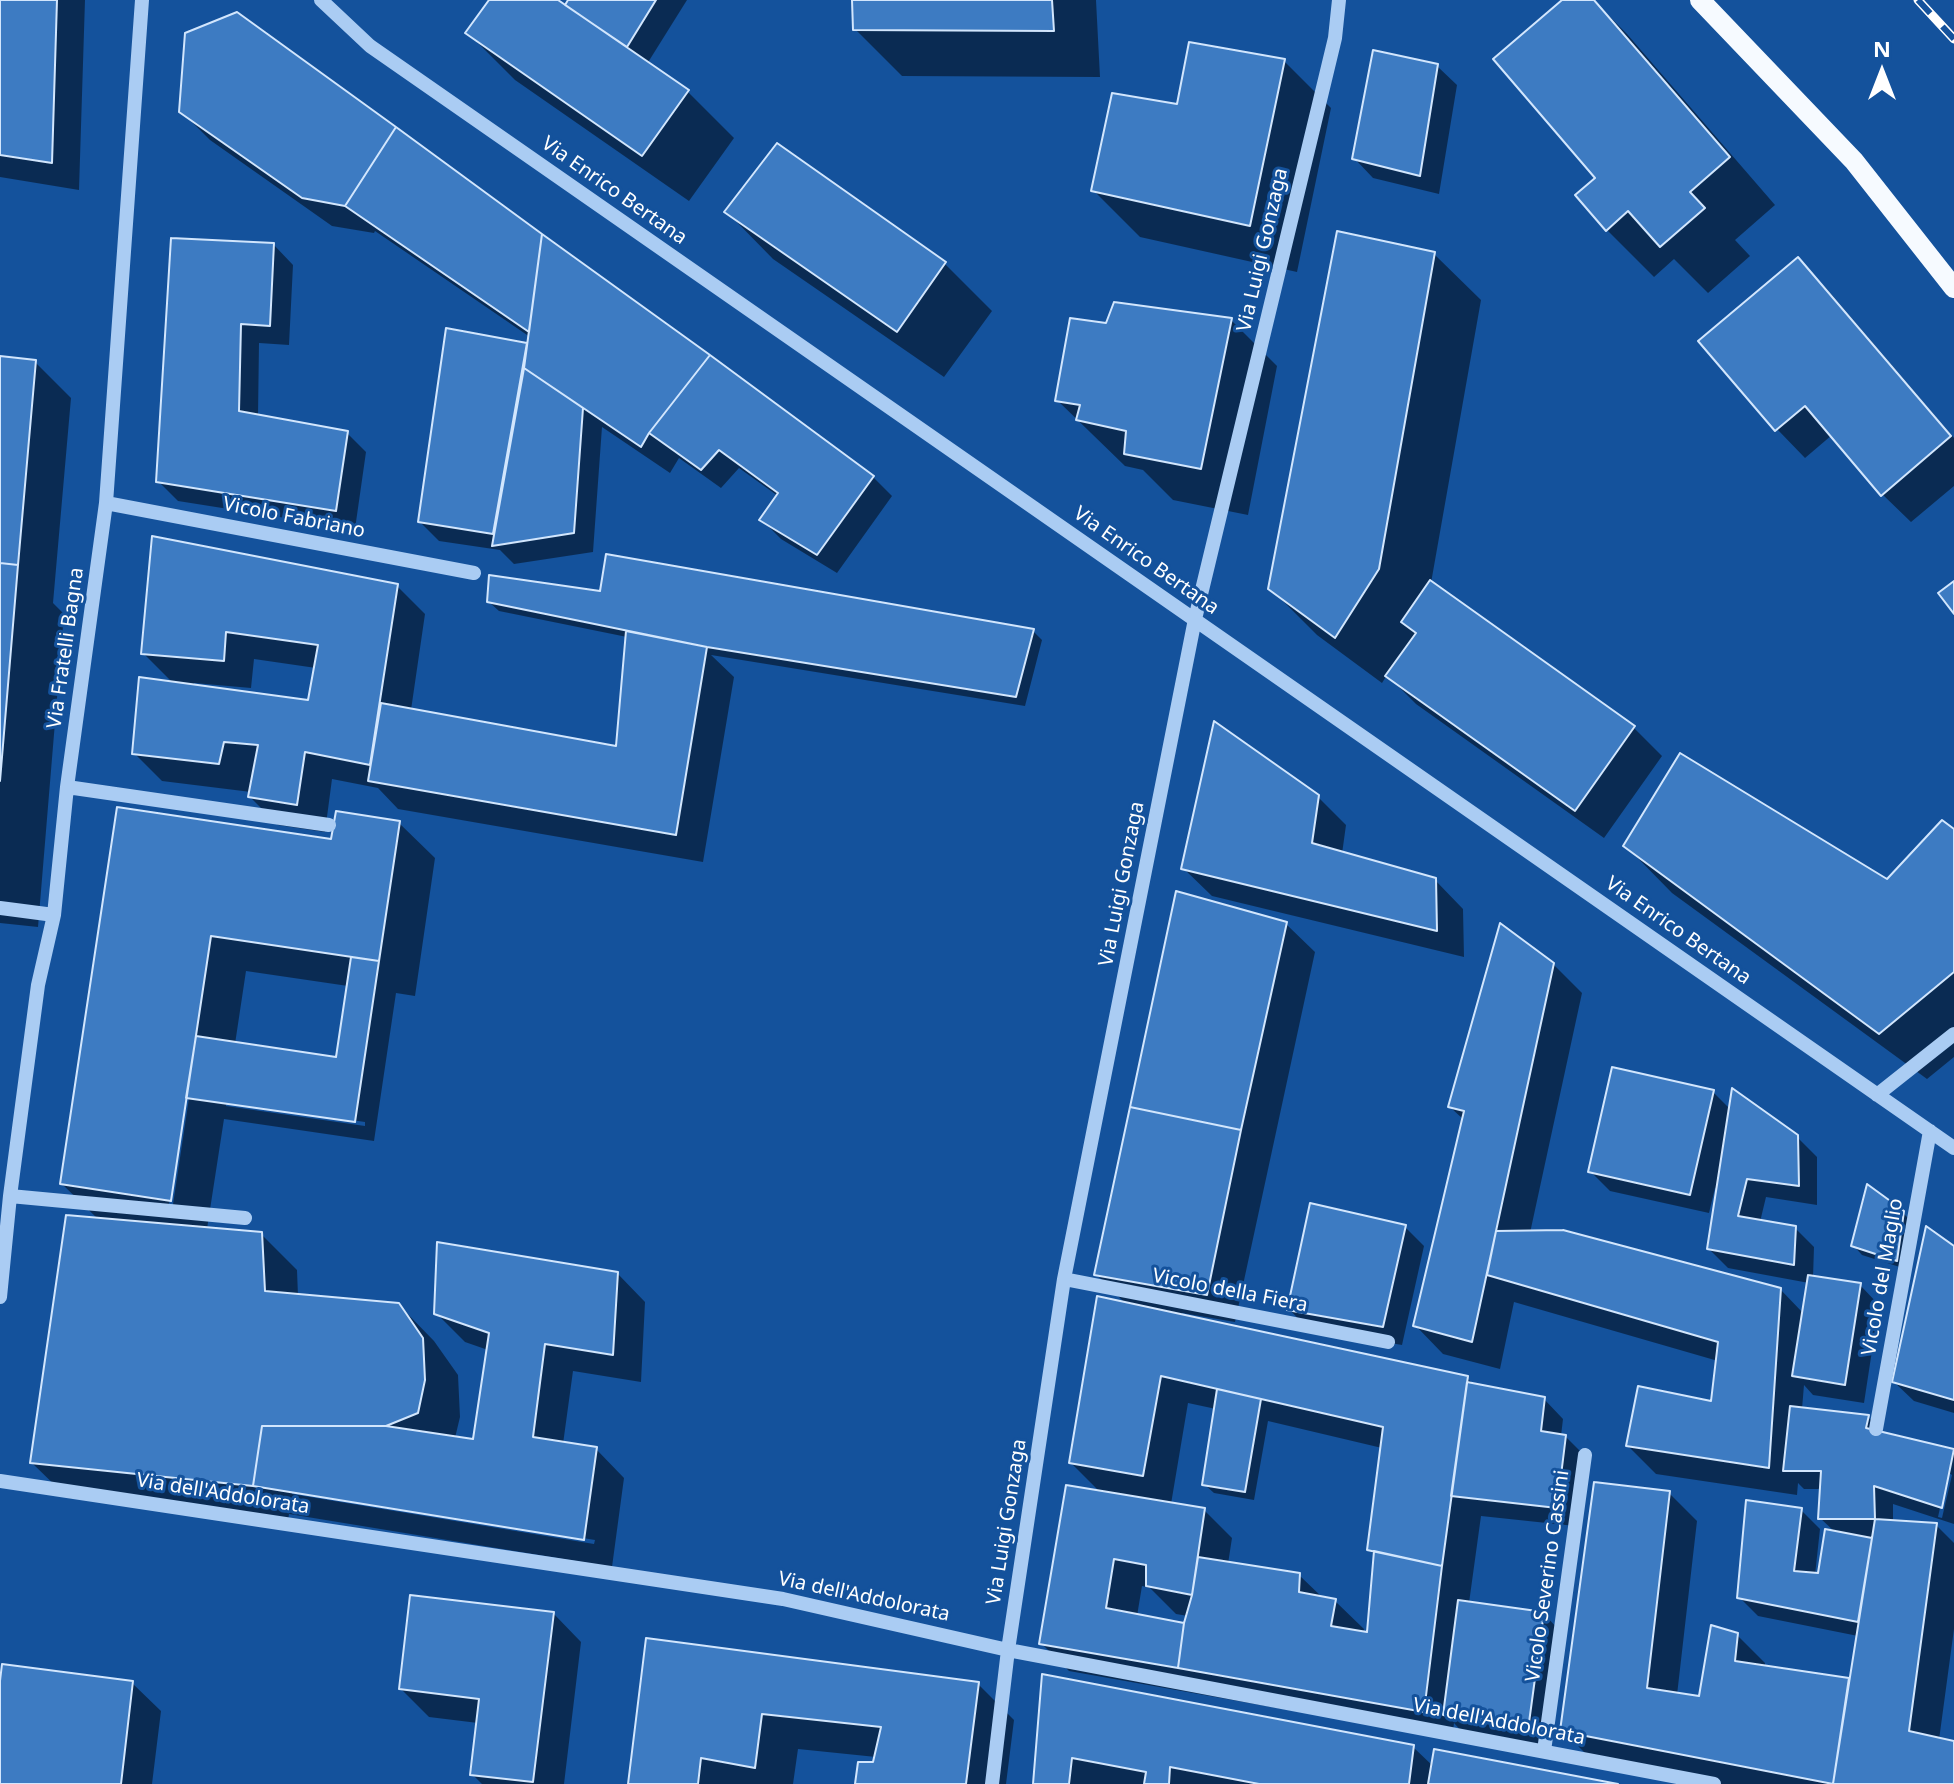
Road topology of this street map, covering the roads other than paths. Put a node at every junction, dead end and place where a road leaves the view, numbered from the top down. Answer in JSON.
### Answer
{"nodes":[{"id":1,"x":142,"y":0,"type":"edge"},
{"id":2,"x":321,"y":0,"type":"edge"},
{"id":3,"x":1339,"y":0,"type":"edge"},
{"id":4,"x":1700,"y":0,"type":"edge"},
{"id":5,"x":1954,"y":288,"type":"edge"},
{"id":6,"x":106,"y":503,"type":"junction"},
{"id":7,"x":474,"y":573,"type":"dead end"},
{"id":8,"x":1195,"y":619,"type":"junction"},
{"id":9,"x":67,"y":787,"type":"junction"},
{"id":10,"x":329,"y":825,"type":"dead end"},
{"id":11,"x":0,"y":908,"type":"edge"},
{"id":12,"x":54,"y":915,"type":"junction"},
{"id":13,"x":1954,"y":1034,"type":"edge"},
{"id":14,"x":1877,"y":1095,"type":"junction"},
{"id":15,"x":1930,"y":1131,"type":"junction"},
{"id":16,"x":1954,"y":1148,"type":"edge"},
{"id":17,"x":10,"y":1196,"type":"junction"},
{"id":18,"x":245,"y":1218,"type":"dead end"},
{"id":19,"x":1064,"y":1279,"type":"junction"},
{"id":20,"x":0,"y":1297,"type":"edge"},
{"id":21,"x":1388,"y":1342,"type":"dead end"},
{"id":22,"x":1876,"y":1429,"type":"dead end"},
{"id":23,"x":1585,"y":1455,"type":"dead end"},
{"id":24,"x":0,"y":1481,"type":"edge"},
{"id":25,"x":1008,"y":1650,"type":"junction"},
{"id":26,"x":1544,"y":1751,"type":"junction"},
{"id":27,"x":992,"y":1784,"type":"edge"},
{"id":28,"x":1714,"y":1784,"type":"edge"}],
"edges":[{"from":1,"to":6,"type":"street","name":"Via Fratelli Bagna"},
{"from":2,"to":8,"type":"street","name":"Via Enrico Bertana"},
{"from":3,"to":8,"type":"street","name":"Via Luigi Gonzaga"},
{"from":4,"to":5,"type":"main road"},
{"from":6,"to":7,"type":"street","name":"Vicolo Fabriano"},
{"from":6,"to":9,"type":"street","name":"Via Fratelli Bagna"},
{"from":8,"to":14,"type":"street","name":"Via Enrico Bertana"},
{"from":8,"to":19,"type":"street","name":"Via Luigi Gonzaga"},
{"from":9,"to":10,"type":"street"},
{"from":9,"to":12,"type":"street","name":"Via Fratelli Bagna"},
{"from":11,"to":12,"type":"street"},
{"from":12,"to":17,"type":"street","name":"Via Fratelli Bagna"},
{"from":13,"to":14,"type":"street"},
{"from":14,"to":15,"type":"street","name":"Via Enrico Bertana"},
{"from":15,"to":16,"type":"street","name":"Via Enrico Bertana"},
{"from":15,"to":22,"type":"street","name":"Vicolo del Maglio"},
{"from":17,"to":18,"type":"street"},
{"from":17,"to":20,"type":"street","name":"Via Fratelli Bagna"},
{"from":19,"to":21,"type":"street","name":"Vicolo della Fiera"},
{"from":19,"to":25,"type":"street","name":"Via Luigi Gonzaga"},
{"from":23,"to":26,"type":"street","name":"Vicolo Severino Cassini"},
{"from":24,"to":25,"type":"street","name":"Via dell'Addolorata"},
{"from":25,"to":26,"type":"street","name":"Via dell'Addolorata"},
{"from":25,"to":27,"type":"street","name":"Via Luigi Gonzaga"},
{"from":26,"to":28,"type":"street","name":"Via dell'Addolorata"}]}
